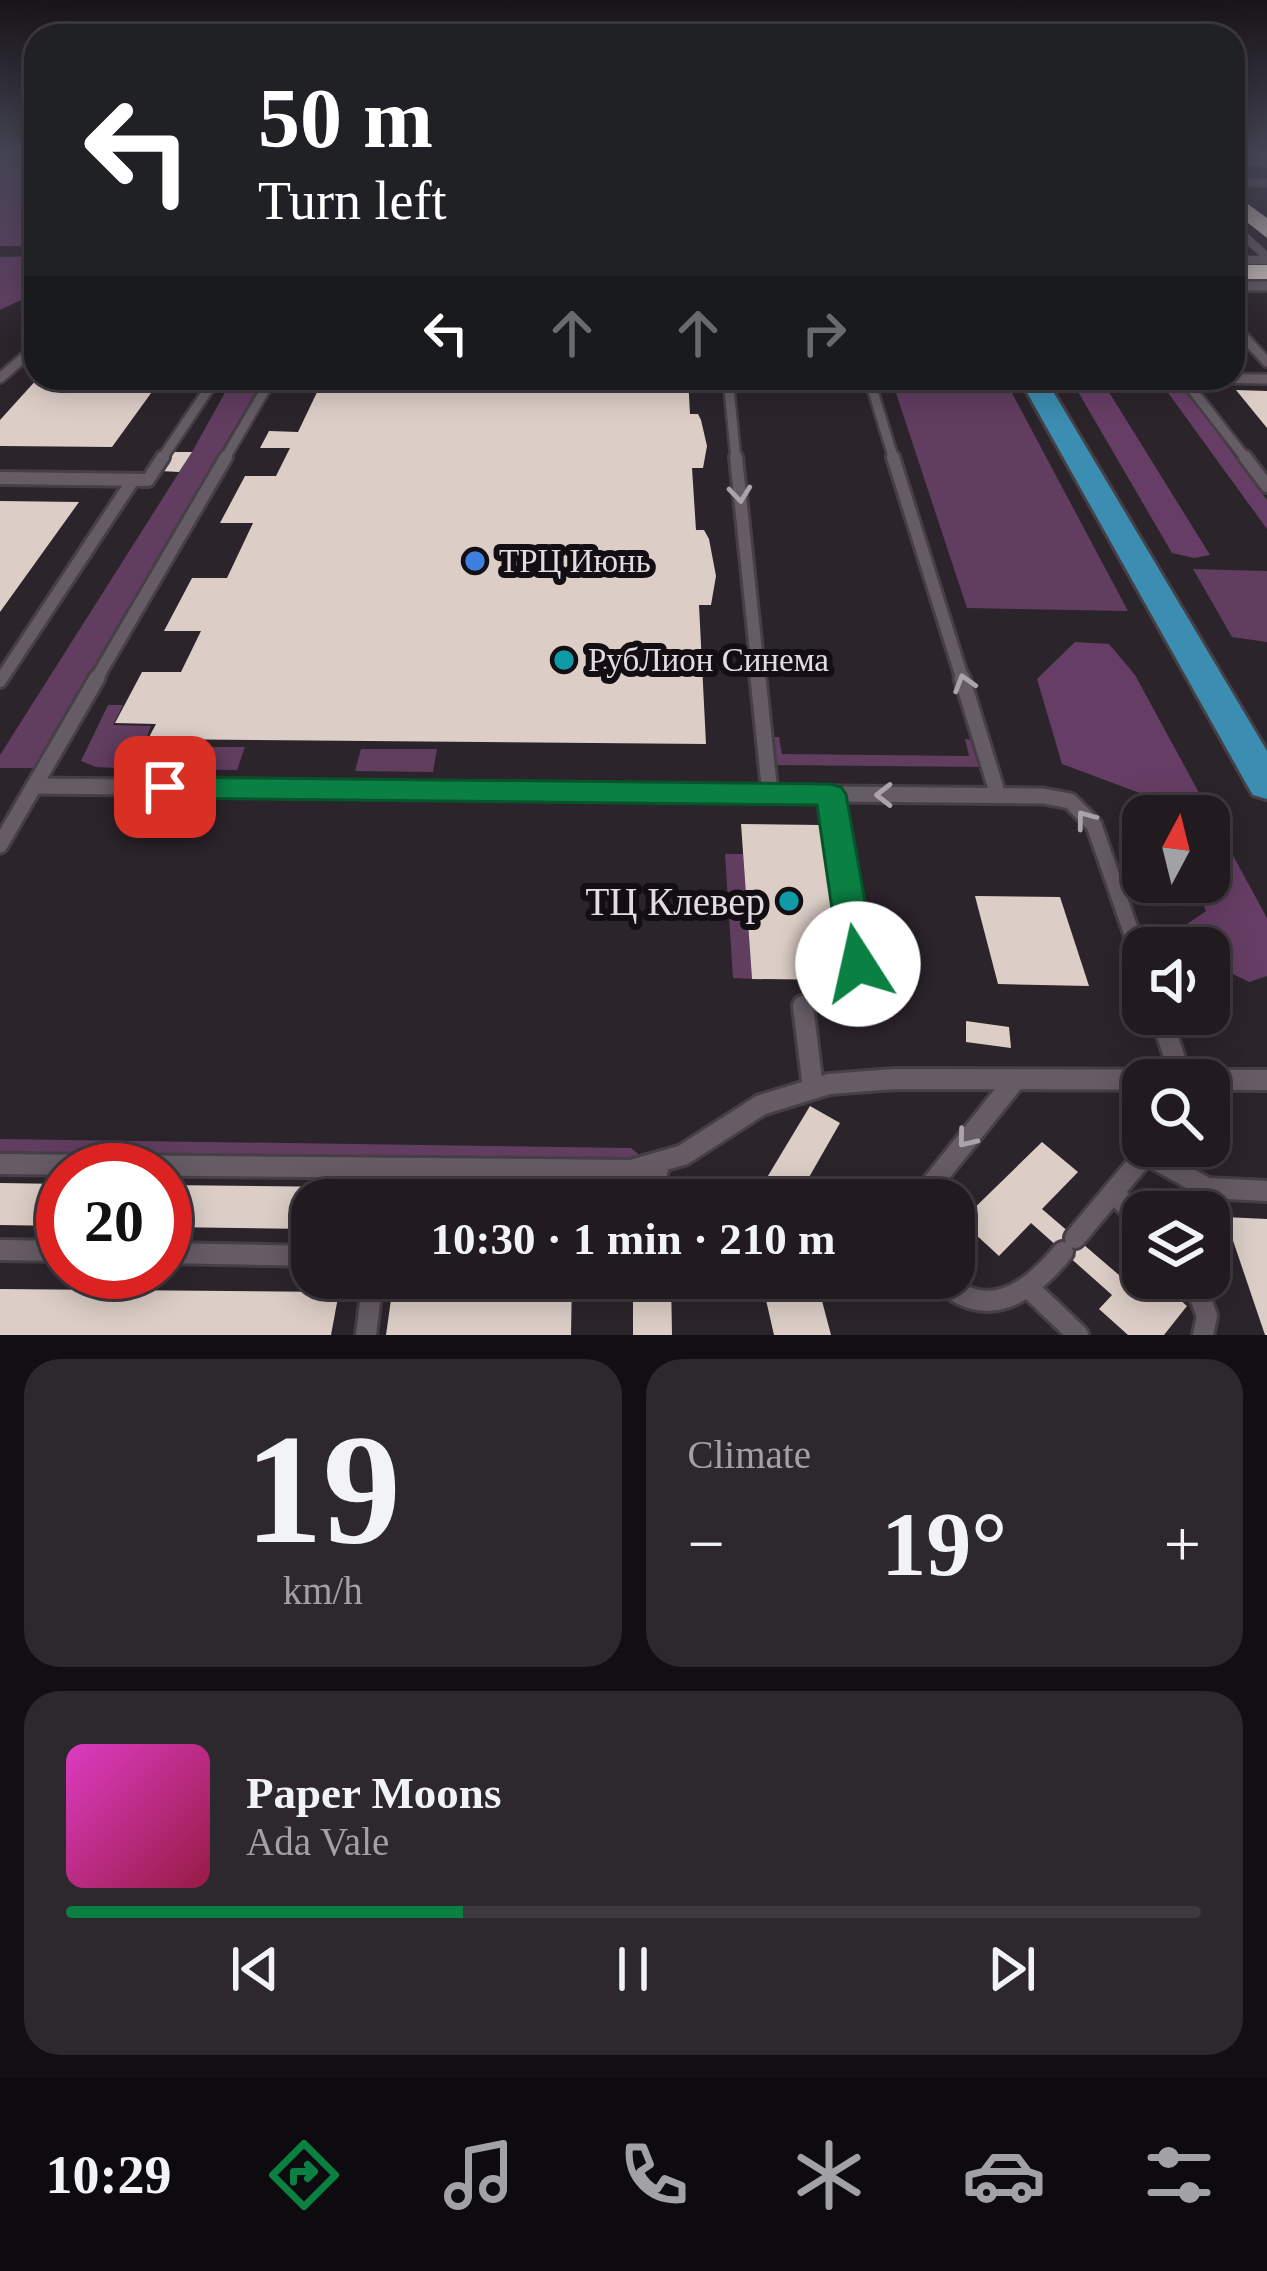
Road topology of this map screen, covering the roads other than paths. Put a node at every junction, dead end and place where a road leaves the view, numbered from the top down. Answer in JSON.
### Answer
{"nodes":[{"id":1,"x":1245,"y":237,"type":"edge"},
{"id":2,"x":1267,"y":258,"type":"edge"},
{"id":3,"x":1245,"y":338,"type":"edge"},
{"id":4,"x":24,"y":357,"type":"edge"},
{"id":5,"x":1267,"y":362,"type":"edge"},
{"id":6,"x":0,"y":378,"type":"edge"},
{"id":7,"x":207,"y":390,"type":"edge"},
{"id":8,"x":265,"y":390,"type":"edge"},
{"id":9,"x":729,"y":390,"type":"edge"},
{"id":10,"x":873,"y":390,"type":"edge"},
{"id":11,"x":1039,"y":390,"type":"edge"},
{"id":12,"x":1192,"y":390,"type":"edge"},
{"id":13,"x":0,"y":478,"type":"edge"},
{"id":14,"x":133,"y":480,"type":"junction"},
{"id":15,"x":1267,"y":485,"type":"edge"},
{"id":16,"x":0,"y":680,"type":"edge"},
{"id":17,"x":1267,"y":785,"type":"edge"},
{"id":18,"x":34,"y":786,"type":"junction"},
{"id":19,"x":770,"y":794,"type":"junction"},
{"id":20,"x":830,"y":794,"type":"junction"},
{"id":21,"x":998,"y":795,"type":"junction"},
{"id":22,"x":0,"y":845,"type":"edge"},
{"id":23,"x":1128,"y":927,"type":"edge"},
{"id":24,"x":860,"y":973,"type":"dead end"},
{"id":25,"x":803,"y":1006,"type":"dead end"},
{"id":26,"x":1015,"y":1080,"type":"junction"},
{"id":27,"x":1122,"y":1080,"type":"edge"},
{"id":28,"x":1230,"y":1080,"type":"edge"},
{"id":29,"x":1267,"y":1080,"type":"edge"},
{"id":30,"x":813,"y":1088,"type":"junction"},
{"id":31,"x":0,"y":1164,"type":"edge"},
{"id":32,"x":659,"y":1165,"type":"junction"},
{"id":33,"x":1135,"y":1167,"type":"edge"},
{"id":34,"x":1175,"y":1167,"type":"edge"},
{"id":35,"x":656,"y":1179,"type":"edge"},
{"id":36,"x":936,"y":1179,"type":"edge"},
{"id":37,"x":1267,"y":1191,"type":"edge"},
{"id":38,"x":1114,"y":1194,"type":"junction"},
{"id":39,"x":1122,"y":1201,"type":"edge"},
{"id":40,"x":0,"y":1250,"type":"edge"},
{"id":41,"x":36,"y":1251,"type":"edge"},
{"id":42,"x":192,"y":1254,"type":"edge"},
{"id":43,"x":291,"y":1256,"type":"edge"},
{"id":44,"x":1030,"y":1289,"type":"junction"},
{"id":45,"x":975,"y":1298,"type":"edge"},
{"id":46,"x":370,"y":1299,"type":"edge"},
{"id":47,"x":1201,"y":1299,"type":"edge"},
{"id":48,"x":366,"y":1335,"type":"edge"},
{"id":49,"x":1078,"y":1335,"type":"edge"},
{"id":50,"x":1203,"y":1335,"type":"edge"}],
"edges":[{"from":1,"to":2,"type":"lane"},
{"from":3,"to":5,"type":"lane"},
{"from":4,"to":6,"type":"lane"},
{"from":7,"to":14,"type":"lane"},
{"from":8,"to":18,"type":"lane"},
{"from":9,"to":19,"type":"lane","one_way":true},
{"from":21,"to":10,"type":"lane","one_way":true},
{"from":11,"to":17,"type":"main road"},
{"from":12,"to":15,"type":"lane"},
{"from":13,"to":14,"type":"lane"},
{"from":14,"to":16,"type":"lane"},
{"from":18,"to":19,"type":"lane"},
{"from":18,"to":22,"type":"lane"},
{"from":19,"to":20,"type":"lane"},
{"from":21,"to":20,"type":"lane","one_way":true},
{"from":20,"to":24,"type":"lane"},
{"from":23,"to":21,"type":"lane","one_way":true},
{"from":25,"to":30,"type":"lane"},
{"from":26,"to":27,"type":"lane"},
{"from":26,"to":30,"type":"lane"},
{"from":26,"to":36,"type":"lane","one_way":true},
{"from":28,"to":29,"type":"lane"},
{"from":30,"to":32,"type":"lane"},
{"from":31,"to":32,"type":"lane"},
{"from":32,"to":35,"type":"lane"},
{"from":33,"to":38,"type":"lane"},
{"from":34,"to":37,"type":"lane"},
{"from":38,"to":39,"type":"lane"},
{"from":38,"to":44,"type":"lane"},
{"from":40,"to":41,"type":"lane"},
{"from":42,"to":43,"type":"lane"},
{"from":44,"to":45,"type":"lane"},
{"from":44,"to":49,"type":"lane"},
{"from":46,"to":48,"type":"lane"},
{"from":47,"to":50,"type":"lane"}]}
